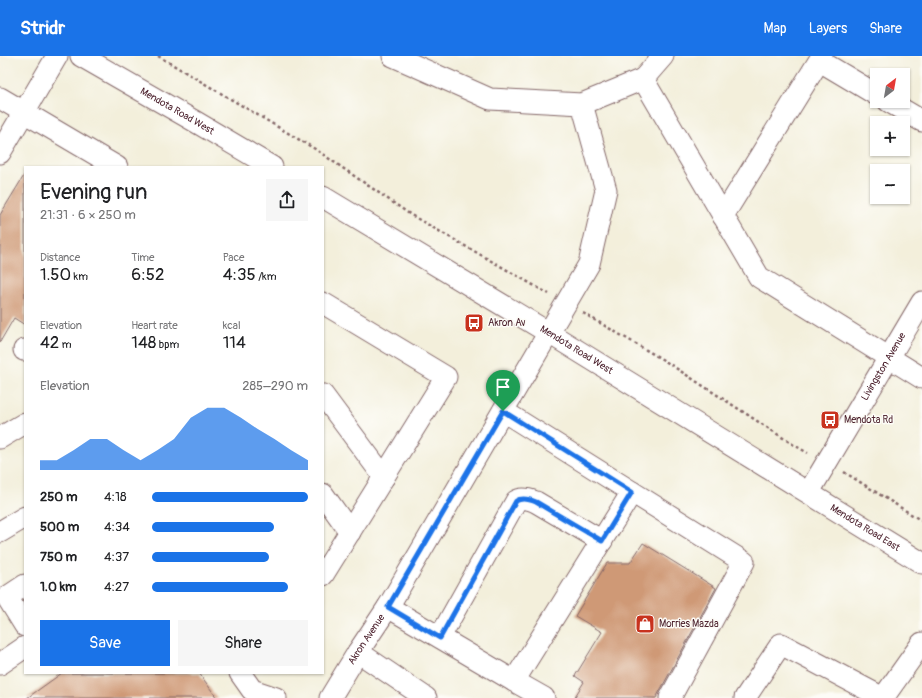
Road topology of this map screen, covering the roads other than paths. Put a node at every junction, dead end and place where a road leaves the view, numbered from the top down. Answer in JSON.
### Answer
{"nodes":[{"id":1,"x":57,"y":56,"type":"edge"},
{"id":2,"x":81,"y":56,"type":"edge"},
{"id":3,"x":393,"y":56,"type":"edge"},
{"id":4,"x":663,"y":56,"type":"edge"},
{"id":5,"x":821,"y":58,"type":"edge"},
{"id":6,"x":643,"y":79,"type":"junction"},
{"id":7,"x":870,"y":90,"type":"edge"},
{"id":8,"x":0,"y":98,"type":"edge"},
{"id":9,"x":582,"y":104,"type":"junction"},
{"id":10,"x":900,"y":108,"type":"edge"},
{"id":11,"x":24,"y":113,"type":"junction"},
{"id":12,"x":922,"y":121,"type":"edge"},
{"id":13,"x":0,"y":153,"type":"edge"},
{"id":14,"x":115,"y":166,"type":"edge"},
{"id":15,"x":270,"y":166,"type":"edge"},
{"id":16,"x":324,"y":199,"type":"edge"},
{"id":17,"x":723,"y":216,"type":"junction"},
{"id":18,"x":922,"y":302,"type":"edge"},
{"id":19,"x":324,"y":304,"type":"edge"},
{"id":20,"x":549,"y":333,"type":"junction"},
{"id":21,"x":889,"y":358,"type":"junction"},
{"id":22,"x":922,"y":378,"type":"edge"},
{"id":23,"x":324,"y":396,"type":"edge"},
{"id":24,"x":503,"y":411,"type":"junction"},
{"id":25,"x":24,"y":424,"type":"edge"},
{"id":26,"x":0,"y":438,"type":"edge"},
{"id":27,"x":384,"y":477,"type":"junction"},
{"id":28,"x":632,"y":492,"type":"junction"},
{"id":29,"x":809,"y":492,"type":"junction"},
{"id":30,"x":324,"y":495,"type":"edge"},
{"id":31,"x":24,"y":518,"type":"edge"},
{"id":32,"x":0,"y":532,"type":"edge"},
{"id":33,"x":350,"y":532,"type":"junction"},
{"id":34,"x":602,"y":541,"type":"junction"},
{"id":35,"x":922,"y":563,"type":"edge"},
{"id":36,"x":324,"y":573,"type":"edge"},
{"id":37,"x":24,"y":586,"type":"edge"},
{"id":38,"x":4,"y":599,"type":"edge"},
{"id":39,"x":388,"y":607,"type":"junction"},
{"id":40,"x":24,"y":625,"type":"edge"},
{"id":41,"x":440,"y":638,"type":"junction"},
{"id":42,"x":922,"y":643,"type":"edge"},
{"id":43,"x":24,"y":648,"type":"edge"},
{"id":44,"x":358,"y":652,"type":"junction"},
{"id":45,"x":0,"y":664,"type":"edge"},
{"id":46,"x":241,"y":674,"type":"edge"},
{"id":47,"x":514,"y":681,"type":"junction"},
{"id":48,"x":254,"y":687,"type":"edge"},
{"id":49,"x":413,"y":695,"type":"edge"},
{"id":50,"x":276,"y":698,"type":"edge"},
{"id":51,"x":330,"y":698,"type":"edge"},
{"id":52,"x":544,"y":698,"type":"edge"},
{"id":53,"x":670,"y":698,"type":"edge"},
{"id":54,"x":746,"y":698,"type":"edge"}],
"edges":[{"from":1,"to":11,"type":"street"},
{"from":2,"to":15,"type":"street","name":"Mendota Road West"},
{"from":3,"to":9,"type":"street"},
{"from":4,"to":6,"type":"street"},
{"from":5,"to":7,"type":"street"},
{"from":5,"to":17,"type":"street"},
{"from":6,"to":9,"type":"street"},
{"from":6,"to":17,"type":"street"},
{"from":8,"to":11,"type":"street"},
{"from":9,"to":20,"type":"street","name":"Akron Avenue"},
{"from":10,"to":12,"type":"street"},
{"from":11,"to":13,"type":"street"},
{"from":11,"to":14,"type":"street"},
{"from":16,"to":20,"type":"street","name":"Mendota Road West"},
{"from":17,"to":21,"type":"street"},
{"from":18,"to":21,"type":"street","name":"Livingston Avenue"},
{"from":19,"to":27,"type":"street"},
{"from":20,"to":24,"type":"street","name":"Akron Avenue"},
{"from":20,"to":29,"type":"street","name":"Mendota Road West"},
{"from":21,"to":22,"type":"street"},
{"from":21,"to":29,"type":"street","name":"Livingston Avenue"},
{"from":23,"to":27,"type":"street"},
{"from":24,"to":28,"type":"street"},
{"from":24,"to":39,"type":"street","name":"Akron Avenue"},
{"from":25,"to":26,"type":"street"},
{"from":27,"to":33,"type":"street"},
{"from":28,"to":34,"type":"street"},
{"from":28,"to":53,"type":"street"},
{"from":29,"to":35,"type":"street","name":"Mendota Road East"},
{"from":30,"to":33,"type":"street"},
{"from":31,"to":32,"type":"street"},
{"from":33,"to":36,"type":"street"},
{"from":34,"to":41,"type":"street"},
{"from":34,"to":47,"type":"street"},
{"from":37,"to":38,"type":"street"},
{"from":38,"to":40,"type":"street"},
{"from":39,"to":41,"type":"street"},
{"from":39,"to":44,"type":"street","name":"Akron Avenue"},
{"from":41,"to":47,"type":"street"},
{"from":42,"to":54,"type":"street"},
{"from":43,"to":45,"type":"street"},
{"from":44,"to":49,"type":"street"},
{"from":44,"to":51,"type":"street","name":"Akron Avenue"},
{"from":46,"to":48,"type":"street"},
{"from":47,"to":52,"type":"street"},
{"from":48,"to":50,"type":"street"}]}
